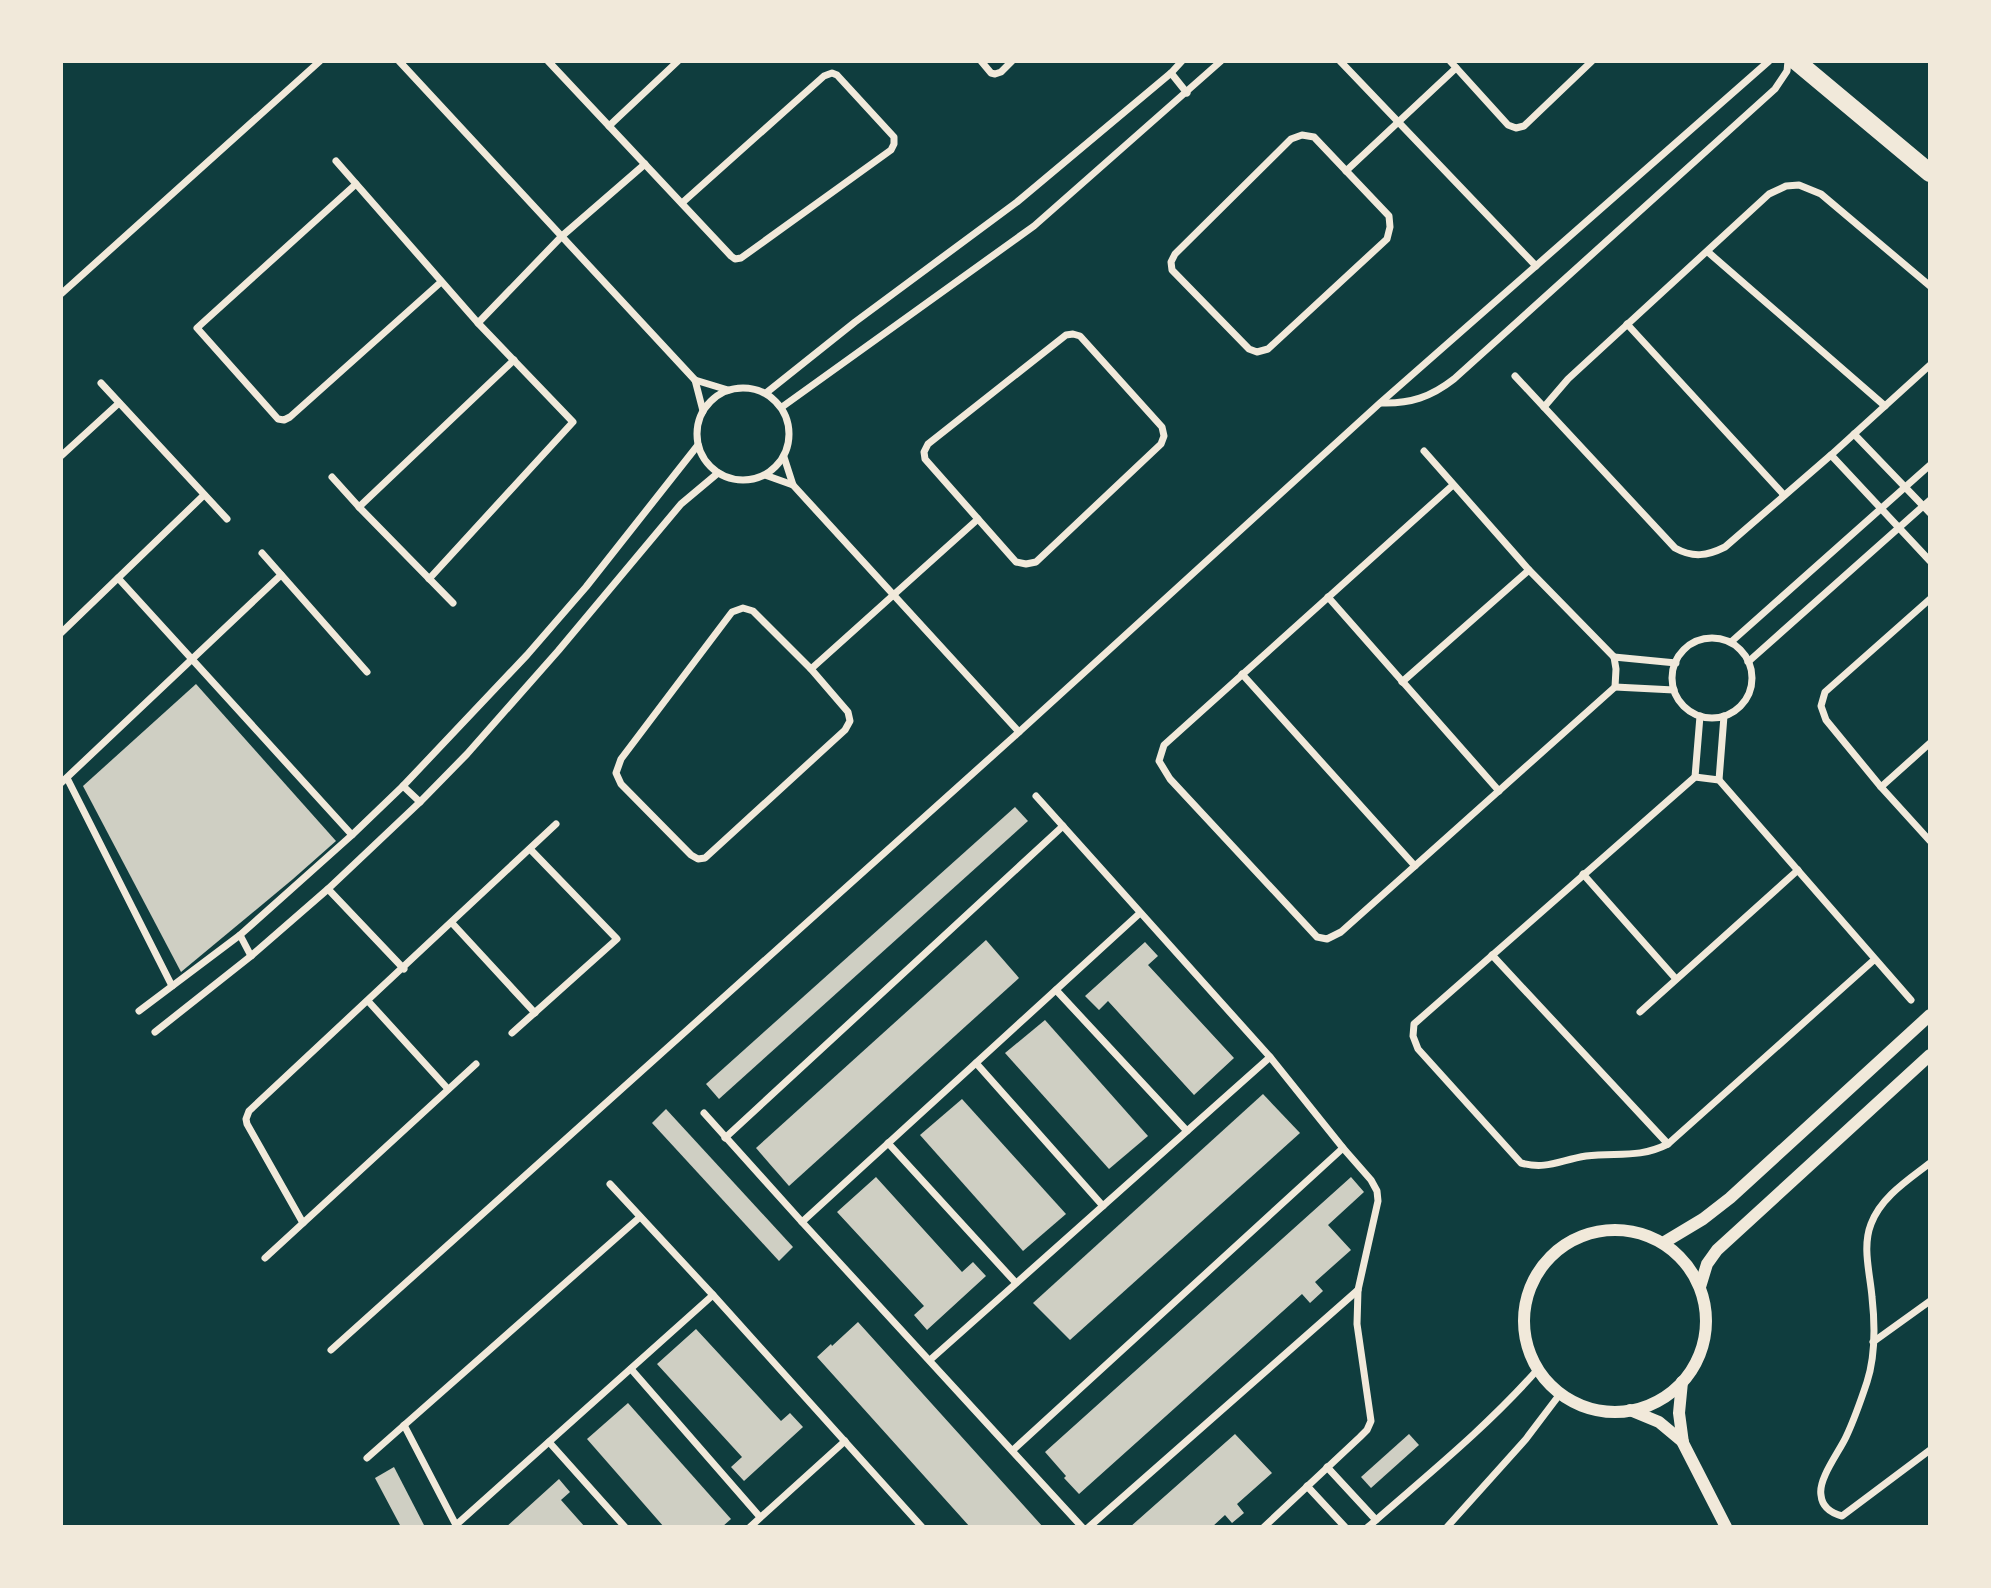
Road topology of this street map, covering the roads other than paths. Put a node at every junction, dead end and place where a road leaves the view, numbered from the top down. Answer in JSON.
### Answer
{"nodes":[{"id":1,"x":320,"y":61,"type":"edge"},
{"id":2,"x":399,"y":61,"type":"edge"},
{"id":3,"x":548,"y":61,"type":"edge"},
{"id":4,"x":678,"y":61,"type":"edge"},
{"id":5,"x":981,"y":61,"type":"edge"},
{"id":6,"x":1013,"y":61,"type":"edge"},
{"id":7,"x":1182,"y":61,"type":"edge"},
{"id":8,"x":1222,"y":61,"type":"edge"},
{"id":9,"x":1340,"y":61,"type":"edge"},
{"id":10,"x":1450,"y":61,"type":"edge"},
{"id":11,"x":1592,"y":61,"type":"edge"},
{"id":12,"x":1769,"y":61,"type":"edge"},
{"id":13,"x":1788,"y":61,"type":"edge"},
{"id":14,"x":1796,"y":61,"type":"edge"},
{"id":15,"x":1456,"y":68,"type":"junction"},
{"id":16,"x":1171,"y":73,"type":"junction"},
{"id":17,"x":1187,"y":93,"type":"junction"},
{"id":18,"x":1399,"y":122,"type":"junction"},
{"id":19,"x":609,"y":126,"type":"junction"},
{"id":20,"x":336,"y":161,"type":"dead end"},
{"id":21,"x":645,"y":164,"type":"junction"},
{"id":22,"x":1346,"y":171,"type":"junction"},
{"id":23,"x":1930,"y":173,"type":"edge"},
{"id":24,"x":356,"y":184,"type":"junction"},
{"id":25,"x":682,"y":203,"type":"junction"},
{"id":26,"x":562,"y":236,"type":"junction"},
{"id":27,"x":1708,"y":252,"type":"junction"},
{"id":28,"x":1536,"y":266,"type":"junction"},
{"id":29,"x":442,"y":282,"type":"junction"},
{"id":30,"x":1930,"y":286,"type":"edge"},
{"id":31,"x":61,"y":294,"type":"edge"},
{"id":32,"x":478,"y":323,"type":"junction"},
{"id":33,"x":1627,"y":324,"type":"junction"},
{"id":34,"x":514,"y":360,"type":"junction"},
{"id":35,"x":1930,"y":365,"type":"edge"},
{"id":36,"x":1515,"y":376,"type":"dead end"},
{"id":37,"x":695,"y":380,"type":"junction"},
{"id":38,"x":101,"y":383,"type":"dead end"},
{"id":39,"x":728,"y":390,"type":"junction"},
{"id":40,"x":766,"y":393,"type":"junction"},
{"id":41,"x":120,"y":403,"type":"junction"},
{"id":42,"x":1380,"y":403,"type":"junction"},
{"id":43,"x":1885,"y":406,"type":"junction"},
{"id":44,"x":782,"y":407,"type":"junction"},
{"id":45,"x":1544,"y":407,"type":"junction"},
{"id":46,"x":703,"y":411,"type":"junction"},
{"id":47,"x":1854,"y":434,"type":"junction"},
{"id":48,"x":698,"y":445,"type":"junction"},
{"id":49,"x":1424,"y":452,"type":"dead end"},
{"id":50,"x":1831,"y":455,"type":"junction"},
{"id":51,"x":61,"y":456,"type":"edge"},
{"id":52,"x":784,"y":457,"type":"junction"},
{"id":53,"x":1930,"y":465,"type":"edge"},
{"id":54,"x":718,"y":473,"type":"junction"},
{"id":55,"x":765,"y":475,"type":"junction"},
{"id":56,"x":332,"y":477,"type":"dead end"},
{"id":57,"x":793,"y":485,"type":"junction"},
{"id":58,"x":1453,"y":485,"type":"junction"},
{"id":59,"x":1905,"y":487,"type":"junction"},
{"id":60,"x":204,"y":495,"type":"junction"},
{"id":61,"x":1784,"y":495,"type":"junction"},
{"id":62,"x":1930,"y":499,"type":"edge"},
{"id":63,"x":1923,"y":506,"type":"junction"},
{"id":64,"x":359,"y":507,"type":"junction"},
{"id":65,"x":1881,"y":508,"type":"junction"},
{"id":66,"x":1930,"y":513,"type":"edge"},
{"id":67,"x":227,"y":519,"type":"dead end"},
{"id":68,"x":978,"y":519,"type":"junction"},
{"id":69,"x":1898,"y":527,"type":"junction"},
{"id":70,"x":262,"y":553,"type":"dead end"},
{"id":71,"x":1930,"y":561,"type":"edge"},
{"id":72,"x":1529,"y":570,"type":"junction"},
{"id":73,"x":281,"y":575,"type":"junction"},
{"id":74,"x":118,"y":578,"type":"junction"},
{"id":75,"x":429,"y":579,"type":"junction"},
{"id":76,"x":894,"y":596,"type":"junction"},
{"id":77,"x":1328,"y":597,"type":"junction"},
{"id":78,"x":1930,"y":599,"type":"edge"},
{"id":79,"x":453,"y":603,"type":"dead end"},
{"id":80,"x":61,"y":633,"type":"edge"},
{"id":81,"x":1731,"y":642,"type":"junction"},
{"id":82,"x":1614,"y":657,"type":"junction"},
{"id":83,"x":191,"y":659,"type":"junction"},
{"id":84,"x":1748,"y":662,"type":"junction"},
{"id":85,"x":1676,"y":663,"type":"junction"},
{"id":86,"x":811,"y":669,"type":"junction"},
{"id":87,"x":367,"y":672,"type":"dead end"},
{"id":88,"x":1242,"y":674,"type":"junction"},
{"id":89,"x":1402,"y":682,"type":"junction"},
{"id":90,"x":1615,"y":687,"type":"junction"},
{"id":91,"x":1674,"y":690,"type":"junction"},
{"id":92,"x":1700,"y":716,"type":"junction"},
{"id":93,"x":1724,"y":716,"type":"junction"},
{"id":94,"x":1018,"y":732,"type":"junction"},
{"id":95,"x":1930,"y":743,"type":"edge"},
{"id":96,"x":1695,"y":777,"type":"junction"},
{"id":97,"x":64,"y":780,"type":"edge"},
{"id":98,"x":1719,"y":780,"type":"junction"},
{"id":99,"x":403,"y":786,"type":"junction"},
{"id":100,"x":1881,"y":787,"type":"junction"},
{"id":101,"x":1499,"y":791,"type":"junction"},
{"id":102,"x":1036,"y":796,"type":"dead end"},
{"id":103,"x":421,"y":802,"type":"junction"},
{"id":104,"x":556,"y":824,"type":"dead end"},
{"id":105,"x":1063,"y":827,"type":"junction"},
{"id":106,"x":352,"y":835,"type":"junction"},
{"id":107,"x":1930,"y":841,"type":"edge"},
{"id":108,"x":530,"y":849,"type":"junction"},
{"id":109,"x":1415,"y":866,"type":"junction"},
{"id":110,"x":1798,"y":870,"type":"junction"},
{"id":111,"x":1583,"y":874,"type":"junction"},
{"id":112,"x":328,"y":889,"type":"junction"},
{"id":113,"x":1140,"y":913,"type":"junction"},
{"id":114,"x":452,"y":923,"type":"junction"},
{"id":115,"x":240,"y":935,"type":"junction"},
{"id":116,"x":1492,"y":955,"type":"junction"},
{"id":117,"x":251,"y":956,"type":"junction"},
{"id":118,"x":1875,"y":959,"type":"junction"},
{"id":119,"x":404,"y":968,"type":"junction"},
{"id":120,"x":1676,"y":979,"type":"junction"},
{"id":121,"x":172,"y":986,"type":"junction"},
{"id":122,"x":1056,"y":990,"type":"junction"},
{"id":123,"x":1911,"y":1000,"type":"dead end"},
{"id":124,"x":368,"y":1001,"type":"junction"},
{"id":125,"x":139,"y":1011,"type":"dead end"},
{"id":126,"x":1640,"y":1012,"type":"dead end"},
{"id":127,"x":535,"y":1013,"type":"junction"},
{"id":128,"x":1930,"y":1015,"type":"edge"},
{"id":129,"x":155,"y":1032,"type":"dead end"},
{"id":130,"x":512,"y":1033,"type":"dead end"},
{"id":131,"x":1930,"y":1055,"type":"edge"},
{"id":132,"x":1270,"y":1057,"type":"junction"},
{"id":133,"x":976,"y":1063,"type":"junction"},
{"id":134,"x":476,"y":1064,"type":"dead end"},
{"id":135,"x":448,"y":1089,"type":"junction"},
{"id":136,"x":704,"y":1113,"type":"dead end"},
{"id":137,"x":1187,"y":1131,"type":"junction"},
{"id":138,"x":726,"y":1138,"type":"junction"},
{"id":139,"x":888,"y":1143,"type":"junction"},
{"id":140,"x":1668,"y":1144,"type":"junction"},
{"id":141,"x":1343,"y":1148,"type":"junction"},
{"id":142,"x":1930,"y":1163,"type":"edge"},
{"id":143,"x":610,"y":1184,"type":"dead end"},
{"id":144,"x":1103,"y":1206,"type":"junction"},
{"id":145,"x":640,"y":1217,"type":"junction"},
{"id":146,"x":802,"y":1222,"type":"junction"},
{"id":147,"x":303,"y":1223,"type":"junction"},
{"id":148,"x":1662,"y":1242,"type":"junction"},
{"id":149,"x":265,"y":1258,"type":"dead end"},
{"id":150,"x":1016,"y":1283,"type":"junction"},
{"id":151,"x":1700,"y":1287,"type":"junction"},
{"id":152,"x":1358,"y":1290,"type":"junction"},
{"id":153,"x":713,"y":1295,"type":"junction"},
{"id":154,"x":1930,"y":1301,"type":"edge"},
{"id":155,"x":1873,"y":1342,"type":"junction"},
{"id":156,"x":331,"y":1350,"type":"dead end"},
{"id":157,"x":930,"y":1360,"type":"junction"},
{"id":158,"x":631,"y":1369,"type":"junction"},
{"id":159,"x":1538,"y":1369,"type":"junction"},
{"id":160,"x":1682,"y":1382,"type":"junction"},
{"id":161,"x":1560,"y":1394,"type":"junction"},
{"id":162,"x":1630,"y":1410,"type":"junction"},
{"id":163,"x":404,"y":1426,"type":"junction"},
{"id":164,"x":845,"y":1441,"type":"junction"},
{"id":165,"x":549,"y":1442,"type":"junction"},
{"id":166,"x":1683,"y":1443,"type":"junction"},
{"id":167,"x":1013,"y":1450,"type":"junction"},
{"id":168,"x":1930,"y":1450,"type":"edge"},
{"id":169,"x":367,"y":1458,"type":"dead end"},
{"id":170,"x":1327,"y":1467,"type":"junction"},
{"id":171,"x":1307,"y":1486,"type":"junction"},
{"id":172,"x":760,"y":1517,"type":"junction"},
{"id":173,"x":1376,"y":1520,"type":"junction"},
{"id":174,"x":456,"y":1526,"type":"edge"},
{"id":175,"x":625,"y":1527,"type":"edge"},
{"id":176,"x":750,"y":1527,"type":"edge"},
{"id":177,"x":922,"y":1527,"type":"edge"},
{"id":178,"x":1082,"y":1527,"type":"edge"},
{"id":179,"x":1089,"y":1527,"type":"edge"},
{"id":180,"x":1264,"y":1527,"type":"edge"},
{"id":181,"x":1345,"y":1527,"type":"edge"},
{"id":182,"x":1368,"y":1527,"type":"edge"},
{"id":183,"x":1447,"y":1527,"type":"edge"},
{"id":184,"x":1726,"y":1527,"type":"edge"}],
"edges":[{"from":1,"to":31,"type":"street"},
{"from":2,"to":26,"type":"street"},
{"from":3,"to":19,"type":"street"},
{"from":4,"to":19,"type":"street"},
{"from":5,"to":6,"type":"street"},
{"from":7,"to":16,"type":"street"},
{"from":8,"to":17,"type":"street"},
{"from":9,"to":18,"type":"street"},
{"from":10,"to":15,"type":"street"},
{"from":11,"to":15,"type":"street"},
{"from":12,"to":28,"type":"street"},
{"from":13,"to":42,"type":"street"},
{"from":14,"to":23,"type":"main road"},
{"from":15,"to":18,"type":"street"},
{"from":16,"to":17,"type":"street"},
{"from":16,"to":40,"type":"street"},
{"from":17,"to":44,"type":"street"},
{"from":18,"to":22,"type":"street"},
{"from":18,"to":28,"type":"street"},
{"from":19,"to":21,"type":"street"},
{"from":20,"to":24,"type":"street"},
{"from":21,"to":25,"type":"street"},
{"from":21,"to":26,"type":"street"},
{"from":22,"to":22,"type":"street"},
{"from":24,"to":29,"type":"street"},
{"from":24,"to":29,"type":"street"},
{"from":25,"to":25,"type":"street"},
{"from":26,"to":32,"type":"street"},
{"from":26,"to":37,"type":"street"},
{"from":27,"to":30,"type":"street"},
{"from":27,"to":33,"type":"street"},
{"from":27,"to":43,"type":"street"},
{"from":28,"to":42,"type":"street"},
{"from":29,"to":32,"type":"street"},
{"from":32,"to":34,"type":"street"},
{"from":33,"to":45,"type":"street"},
{"from":33,"to":61,"type":"street"},
{"from":34,"to":64,"type":"street"},
{"from":34,"to":75,"type":"street"},
{"from":35,"to":43,"type":"street"},
{"from":36,"to":45,"type":"street"},
{"from":37,"to":39,"type":"street"},
{"from":37,"to":46,"type":"street"},
{"from":38,"to":41,"type":"street"},
{"from":39,"to":40,"type":"street"},
{"from":39,"to":46,"type":"street"},
{"from":40,"to":44,"type":"street"},
{"from":41,"to":51,"type":"street"},
{"from":41,"to":60,"type":"street"},
{"from":42,"to":94,"type":"street"},
{"from":43,"to":47,"type":"street"},
{"from":44,"to":52,"type":"street"},
{"from":45,"to":61,"type":"street"},
{"from":46,"to":48,"type":"street"},
{"from":47,"to":50,"type":"street"},
{"from":47,"to":59,"type":"street"},
{"from":48,"to":54,"type":"street"},
{"from":48,"to":99,"type":"street"},
{"from":49,"to":58,"type":"street"},
{"from":50,"to":61,"type":"street"},
{"from":50,"to":65,"type":"street"},
{"from":52,"to":55,"type":"street"},
{"from":52,"to":57,"type":"street"},
{"from":53,"to":59,"type":"street"},
{"from":54,"to":55,"type":"street"},
{"from":54,"to":103,"type":"street"},
{"from":55,"to":57,"type":"street"},
{"from":56,"to":64,"type":"street"},
{"from":57,"to":76,"type":"street"},
{"from":58,"to":72,"type":"street"},
{"from":58,"to":77,"type":"street"},
{"from":59,"to":63,"type":"street"},
{"from":59,"to":65,"type":"street"},
{"from":60,"to":67,"type":"street"},
{"from":60,"to":74,"type":"street"},
{"from":62,"to":63,"type":"street"},
{"from":63,"to":66,"type":"street"},
{"from":63,"to":69,"type":"street"},
{"from":64,"to":75,"type":"street"},
{"from":65,"to":69,"type":"street"},
{"from":65,"to":81,"type":"street"},
{"from":68,"to":68,"type":"street"},
{"from":68,"to":76,"type":"street"},
{"from":69,"to":71,"type":"street"},
{"from":69,"to":84,"type":"street"},
{"from":70,"to":73,"type":"street"},
{"from":72,"to":82,"type":"street"},
{"from":72,"to":89,"type":"street"},
{"from":73,"to":83,"type":"street"},
{"from":73,"to":87,"type":"street"},
{"from":74,"to":80,"type":"street"},
{"from":74,"to":83,"type":"street"},
{"from":75,"to":79,"type":"street"},
{"from":76,"to":86,"type":"street"},
{"from":76,"to":94,"type":"street"},
{"from":77,"to":88,"type":"street"},
{"from":77,"to":89,"type":"street"},
{"from":78,"to":100,"type":"street"},
{"from":81,"to":84,"type":"street"},
{"from":81,"to":85,"type":"street"},
{"from":82,"to":85,"type":"street"},
{"from":82,"to":90,"type":"street"},
{"from":83,"to":97,"type":"street"},
{"from":83,"to":106,"type":"street"},
{"from":84,"to":93,"type":"street"},
{"from":85,"to":91,"type":"street"},
{"from":86,"to":86,"type":"street"},
{"from":88,"to":109,"type":"street"},
{"from":88,"to":109,"type":"street"},
{"from":89,"to":101,"type":"street"},
{"from":90,"to":91,"type":"street"},
{"from":90,"to":101,"type":"street"},
{"from":91,"to":92,"type":"street"},
{"from":92,"to":93,"type":"street"},
{"from":92,"to":96,"type":"street"},
{"from":93,"to":98,"type":"street"},
{"from":94,"to":156,"type":"street"},
{"from":95,"to":100,"type":"street"},
{"from":96,"to":98,"type":"street"},
{"from":96,"to":111,"type":"street"},
{"from":97,"to":121,"type":"street"},
{"from":98,"to":110,"type":"street"},
{"from":99,"to":103,"type":"street"},
{"from":99,"to":106,"type":"street"},
{"from":100,"to":107,"type":"street"},
{"from":101,"to":109,"type":"street"},
{"from":102,"to":105,"type":"street"},
{"from":103,"to":112,"type":"street"},
{"from":104,"to":108,"type":"street"},
{"from":105,"to":113,"type":"street"},
{"from":105,"to":138,"type":"street"},
{"from":106,"to":115,"type":"street"},
{"from":108,"to":114,"type":"street"},
{"from":108,"to":127,"type":"street"},
{"from":110,"to":118,"type":"street"},
{"from":110,"to":120,"type":"street"},
{"from":111,"to":116,"type":"street"},
{"from":111,"to":120,"type":"street"},
{"from":112,"to":117,"type":"street"},
{"from":112,"to":119,"type":"street"},
{"from":113,"to":122,"type":"street"},
{"from":113,"to":132,"type":"street"},
{"from":114,"to":119,"type":"street"},
{"from":114,"to":127,"type":"street"},
{"from":115,"to":117,"type":"street"},
{"from":115,"to":121,"type":"street"},
{"from":116,"to":140,"type":"street"},
{"from":116,"to":140,"type":"street"},
{"from":117,"to":129,"type":"street"},
{"from":118,"to":123,"type":"street"},
{"from":118,"to":140,"type":"street"},
{"from":119,"to":124,"type":"street"},
{"from":120,"to":126,"type":"street"},
{"from":121,"to":125,"type":"street"},
{"from":122,"to":133,"type":"street"},
{"from":122,"to":137,"type":"street"},
{"from":124,"to":135,"type":"street"},
{"from":124,"to":147,"type":"street"},
{"from":127,"to":130,"type":"street"},
{"from":128,"to":148,"type":"street"},
{"from":131,"to":151,"type":"street"},
{"from":132,"to":137,"type":"street"},
{"from":132,"to":141,"type":"street"},
{"from":133,"to":139,"type":"street"},
{"from":133,"to":144,"type":"street"},
{"from":134,"to":135,"type":"street"},
{"from":135,"to":147,"type":"street"},
{"from":136,"to":138,"type":"street"},
{"from":137,"to":144,"type":"street"},
{"from":138,"to":146,"type":"street"},
{"from":139,"to":146,"type":"street"},
{"from":139,"to":150,"type":"street"},
{"from":141,"to":152,"type":"street"},
{"from":141,"to":167,"type":"street"},
{"from":142,"to":155,"type":"street"},
{"from":143,"to":145,"type":"street"},
{"from":144,"to":150,"type":"street"},
{"from":145,"to":153,"type":"street"},
{"from":145,"to":163,"type":"street"},
{"from":146,"to":157,"type":"street"},
{"from":147,"to":149,"type":"street"},
{"from":148,"to":151,"type":"street"},
{"from":148,"to":159,"type":"street"},
{"from":150,"to":157,"type":"street"},
{"from":151,"to":160,"type":"street"},
{"from":152,"to":170,"type":"street"},
{"from":152,"to":179,"type":"street"},
{"from":153,"to":158,"type":"street"},
{"from":153,"to":164,"type":"street"},
{"from":154,"to":155,"type":"street"},
{"from":155,"to":168,"type":"street"},
{"from":157,"to":167,"type":"street"},
{"from":158,"to":165,"type":"street"},
{"from":158,"to":172,"type":"street"},
{"from":159,"to":161,"type":"street"},
{"from":159,"to":173,"type":"street"},
{"from":160,"to":162,"type":"street"},
{"from":160,"to":166,"type":"street"},
{"from":161,"to":162,"type":"street"},
{"from":161,"to":183,"type":"street"},
{"from":162,"to":166,"type":"street"},
{"from":163,"to":169,"type":"street"},
{"from":163,"to":174,"type":"street"},
{"from":164,"to":172,"type":"street"},
{"from":164,"to":177,"type":"street"},
{"from":165,"to":174,"type":"street"},
{"from":165,"to":175,"type":"street"},
{"from":166,"to":184,"type":"street"},
{"from":167,"to":178,"type":"street"},
{"from":170,"to":171,"type":"street"},
{"from":170,"to":173,"type":"street"},
{"from":171,"to":180,"type":"street"},
{"from":171,"to":181,"type":"street"},
{"from":172,"to":176,"type":"street"},
{"from":173,"to":182,"type":"street"}]}
